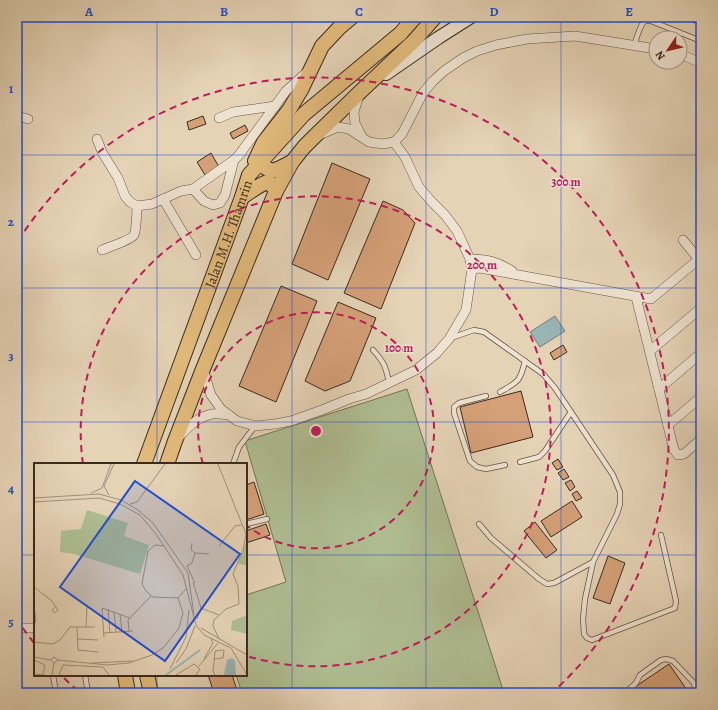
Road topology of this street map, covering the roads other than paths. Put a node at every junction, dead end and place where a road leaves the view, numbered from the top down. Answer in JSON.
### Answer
{"nodes":[{"id":1,"x":352,"y":17,"type":"edge"},
{"id":2,"x":415,"y":17,"type":"edge"},
{"id":3,"x":435,"y":17,"type":"edge"},
{"id":4,"x":471,"y":17,"type":"edge"},
{"id":5,"x":701,"y":41,"type":"edge"},
{"id":6,"x":634,"y":46,"type":"junction"},
{"id":7,"x":648,"y":48,"type":"edge"},
{"id":8,"x":688,"y":57,"type":"edge"},
{"id":9,"x":701,"y":63,"type":"edge"},
{"id":10,"x":312,"y":67,"type":"junction"},
{"id":11,"x":360,"y":92,"type":"junction"},
{"id":12,"x":275,"y":106,"type":"junction"},
{"id":13,"x":17,"y":116,"type":"edge"},
{"id":14,"x":219,"y":118,"type":"dead end"},
{"id":15,"x":28,"y":119,"type":"dead end"},
{"id":16,"x":362,"y":137,"type":"junction"},
{"id":17,"x":313,"y":138,"type":"junction"},
{"id":18,"x":97,"y":139,"type":"dead end"},
{"id":19,"x":394,"y":142,"type":"junction"},
{"id":20,"x":234,"y":160,"type":"junction"},
{"id":21,"x":261,"y":162,"type":"junction"},
{"id":22,"x":292,"y":162,"type":"junction"},
{"id":23,"x":249,"y":174,"type":"junction"},
{"id":24,"x":193,"y":189,"type":"junction"},
{"id":25,"x":276,"y":190,"type":"junction"},
{"id":26,"x":242,"y":197,"type":"junction"},
{"id":27,"x":163,"y":199,"type":"junction"},
{"id":28,"x":137,"y":206,"type":"junction"},
{"id":29,"x":683,"y":240,"type":"dead end"},
{"id":30,"x":102,"y":250,"type":"dead end"},
{"id":31,"x":196,"y":255,"type":"dead end"},
{"id":32,"x":470,"y":259,"type":"junction"},
{"id":33,"x":700,"y":260,"type":"edge"},
{"id":34,"x":472,"y":269,"type":"junction"},
{"id":35,"x":518,"y":274,"type":"junction"},
{"id":36,"x":636,"y":297,"type":"junction"},
{"id":37,"x":701,"y":308,"type":"edge"},
{"id":38,"x":449,"y":339,"type":"junction"},
{"id":39,"x":373,"y":350,"type":"dead end"},
{"id":40,"x":650,"y":351,"type":"junction"},
{"id":41,"x":701,"y":353,"type":"edge"},
{"id":42,"x":526,"y":362,"type":"junction"},
{"id":43,"x":203,"y":369,"type":"junction"},
{"id":44,"x":389,"y":383,"type":"junction"},
{"id":45,"x":659,"y":389,"type":"junction"},
{"id":46,"x":500,"y":392,"type":"dead end"},
{"id":47,"x":486,"y":396,"type":"dead end"},
{"id":48,"x":701,"y":397,"type":"edge"},
{"id":49,"x":571,"y":412,"type":"junction"},
{"id":50,"x":229,"y":415,"type":"junction"},
{"id":51,"x":668,"y":425,"type":"junction"},
{"id":52,"x":255,"y":426,"type":"junction"},
{"id":53,"x":701,"y":439,"type":"edge"},
{"id":54,"x":175,"y":441,"type":"junction"},
{"id":55,"x":520,"y":462,"type":"dead end"},
{"id":56,"x":144,"y":463,"type":"edge"},
{"id":57,"x":167,"y":463,"type":"edge"},
{"id":58,"x":233,"y":463,"type":"edge"},
{"id":59,"x":505,"y":465,"type":"dead end"},
{"id":60,"x":267,"y":519,"type":"dead end"},
{"id":61,"x":247,"y":524,"type":"edge"},
{"id":62,"x":479,"y":524,"type":"dead end"},
{"id":63,"x":661,"y":534,"type":"dead end"},
{"id":64,"x":593,"y":562,"type":"junction"},
{"id":65,"x":17,"y":628,"type":"edge"},
{"id":66,"x":34,"y":628,"type":"edge"},
{"id":67,"x":53,"y":676,"type":"edge"},
{"id":68,"x":85,"y":676,"type":"edge"},
{"id":69,"x":125,"y":676,"type":"edge"},
{"id":70,"x":147,"y":676,"type":"edge"},
{"id":71,"x":56,"y":693,"type":"edge"},
{"id":72,"x":88,"y":693,"type":"edge"},
{"id":73,"x":128,"y":693,"type":"edge"},
{"id":74,"x":151,"y":693,"type":"edge"},
{"id":75,"x":625,"y":693,"type":"edge"},
{"id":76,"x":693,"y":693,"type":"edge"}],
"edges":[{"from":1,"to":10,"type":"main road"},
{"from":2,"to":21,"type":"main road","name":"Jalan M.H. Thamrin"},
{"from":3,"to":11,"type":"main road","name":"Jalan M.H. Thamrin"},
{"from":4,"to":11,"type":"main road"},
{"from":5,"to":6,"type":"lane"},
{"from":6,"to":7,"type":"street"},
{"from":6,"to":19,"type":"street"},
{"from":8,"to":9,"type":"street"},
{"from":10,"to":12,"type":"street"},
{"from":10,"to":23,"type":"main road"},
{"from":11,"to":16,"type":"street"},
{"from":11,"to":17,"type":"main road","name":"Jalan M.H. Thamrin"},
{"from":12,"to":14,"type":"street"},
{"from":12,"to":20,"type":"street"},
{"from":13,"to":15,"type":"street"},
{"from":16,"to":17,"type":"street"},
{"from":16,"to":19,"type":"street"},
{"from":17,"to":22,"type":"main road","name":"Jalan M.H. Thamrin"},
{"from":18,"to":28,"type":"street"},
{"from":19,"to":32,"type":"street"},
{"from":20,"to":24,"type":"street"},
{"from":20,"to":24,"type":"street"},
{"from":21,"to":22,"type":"main road"},
{"from":21,"to":23,"type":"main road","name":"Jalan M.H. Thamrin"},
{"from":22,"to":25,"type":"main road","name":"Jalan M.H. Thamrin"},
{"from":23,"to":26,"type":"main road","name":"Jalan M.H. Thamrin"},
{"from":24,"to":27,"type":"street"},
{"from":25,"to":26,"type":"main road"},
{"from":25,"to":43,"type":"main road","name":"Jalan M.H. Thamrin"},
{"from":26,"to":56,"type":"main road","name":"Jalan M.H. Thamrin"},
{"from":27,"to":28,"type":"street"},
{"from":27,"to":31,"type":"street"},
{"from":28,"to":30,"type":"street"},
{"from":29,"to":33,"type":"street"},
{"from":32,"to":34,"type":"street"},
{"from":32,"to":35,"type":"street"},
{"from":33,"to":36,"type":"street"},
{"from":34,"to":35,"type":"street"},
{"from":34,"to":38,"type":"street"},
{"from":35,"to":36,"type":"street"},
{"from":36,"to":40,"type":"street"},
{"from":37,"to":40,"type":"street"},
{"from":38,"to":42,"type":"lane"},
{"from":38,"to":44,"type":"street"},
{"from":39,"to":44,"type":"lane"},
{"from":40,"to":45,"type":"street"},
{"from":41,"to":45,"type":"street"},
{"from":42,"to":46,"type":"lane"},
{"from":42,"to":49,"type":"lane"},
{"from":43,"to":50,"type":"street"},
{"from":43,"to":54,"type":"main road","name":"Jalan M.H. Thamrin"},
{"from":44,"to":52,"type":"street"},
{"from":45,"to":51,"type":"street"},
{"from":47,"to":59,"type":"lane"},
{"from":48,"to":51,"type":"street"},
{"from":49,"to":55,"type":"lane"},
{"from":49,"to":64,"type":"lane"},
{"from":50,"to":52,"type":"street"},
{"from":50,"to":54,"type":"street"},
{"from":51,"to":53,"type":"street"},
{"from":52,"to":58,"type":"lane"},
{"from":54,"to":57,"type":"main road","name":"Jalan M.H. Thamrin"},
{"from":60,"to":61,"type":"lane"},
{"from":62,"to":64,"type":"lane"},
{"from":63,"to":64,"type":"lane"},
{"from":65,"to":66,"type":"street"},
{"from":67,"to":71,"type":"lane"},
{"from":68,"to":72,"type":"lane"},
{"from":69,"to":73,"type":"main road"},
{"from":70,"to":74,"type":"main road"},
{"from":75,"to":76,"type":"lane"}]}
